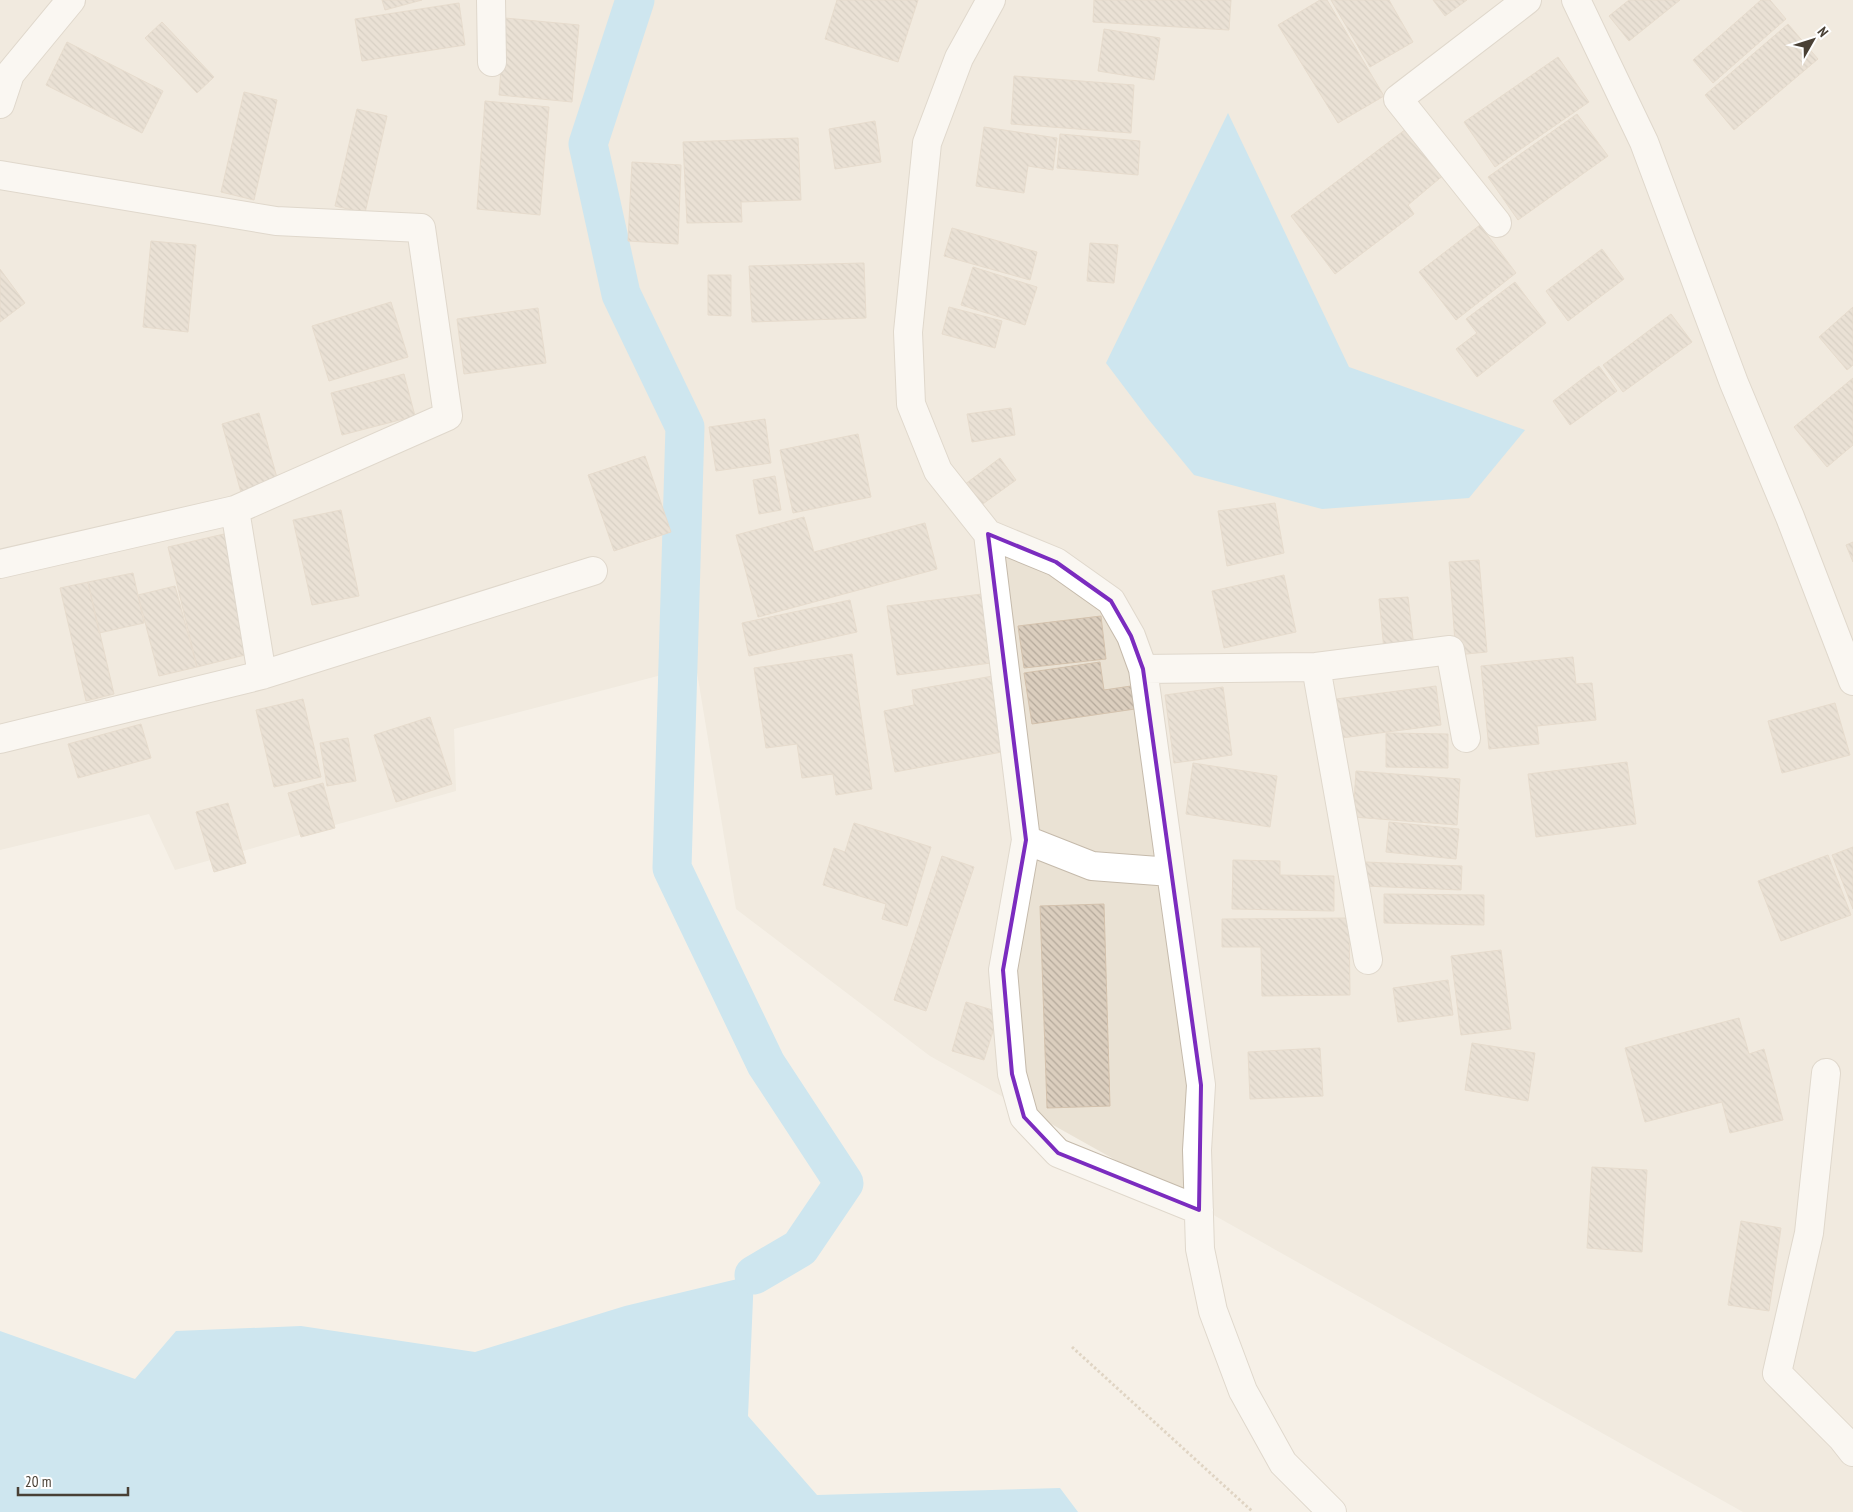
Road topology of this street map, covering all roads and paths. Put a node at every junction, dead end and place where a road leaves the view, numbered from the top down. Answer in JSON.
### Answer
{"nodes":[{"id":1,"x":491,"y":0,"type":"edge"},
{"id":2,"x":991,"y":0,"type":"edge"},
{"id":3,"x":1527,"y":0,"type":"edge"},
{"id":4,"x":1576,"y":0,"type":"edge"},
{"id":5,"x":67,"y":2,"type":"edge"},
{"id":6,"x":492,"y":62,"type":"dead end"},
{"id":7,"x":0,"y":104,"type":"edge"},
{"id":8,"x":0,"y":175,"type":"edge"},
{"id":9,"x":1497,"y":223,"type":"dead end"},
{"id":10,"x":235,"y":510,"type":"junction"},
{"id":11,"x":988,"y":534,"type":"junction"},
{"id":12,"x":0,"y":564,"type":"edge"},
{"id":13,"x":593,"y":571,"type":"dead end"},
{"id":14,"x":1842,"y":617,"type":"edge"},
{"id":15,"x":1316,"y":666,"type":"junction"},
{"id":16,"x":1143,"y":669,"type":"junction"},
{"id":17,"x":262,"y":675,"type":"junction"},
{"id":18,"x":1853,"y":681,"type":"edge"},
{"id":19,"x":1466,"y":738,"type":"dead end"},
{"id":20,"x":0,"y":739,"type":"edge"},
{"id":21,"x":1026,"y":840,"type":"junction"},
{"id":22,"x":1171,"y":872,"type":"junction"},
{"id":23,"x":1368,"y":960,"type":"dead end"},
{"id":24,"x":1826,"y":1073,"type":"dead end"},
{"id":25,"x":1198,"y":1210,"type":"junction"},
{"id":26,"x":1072,"y":1347,"type":"dead end"},
{"id":27,"x":1853,"y":1452,"type":"edge"},
{"id":28,"x":1253,"y":1512,"type":"edge"},
{"id":29,"x":1332,"y":1512,"type":"edge"}],
"edges":[{"from":1,"to":6,"type":"street"},
{"from":2,"to":11,"type":"street"},
{"from":3,"to":9,"type":"street"},
{"from":4,"to":14,"type":"street"},
{"from":5,"to":7,"type":"street"},
{"from":8,"to":10,"type":"street"},
{"from":10,"to":12,"type":"street"},
{"from":10,"to":17,"type":"street"},
{"from":11,"to":16,"type":"street"},
{"from":11,"to":21,"type":"street"},
{"from":13,"to":17,"type":"street"},
{"from":14,"to":18,"type":"street"},
{"from":15,"to":16,"type":"street"},
{"from":15,"to":19,"type":"street"},
{"from":15,"to":23,"type":"street"},
{"from":16,"to":22,"type":"street"},
{"from":17,"to":20,"type":"street"},
{"from":21,"to":22,"type":"street"},
{"from":21,"to":25,"type":"street"},
{"from":22,"to":25,"type":"street"},
{"from":24,"to":27,"type":"street"},
{"from":25,"to":29,"type":"street"},
{"from":26,"to":28,"type":"path"}]}
